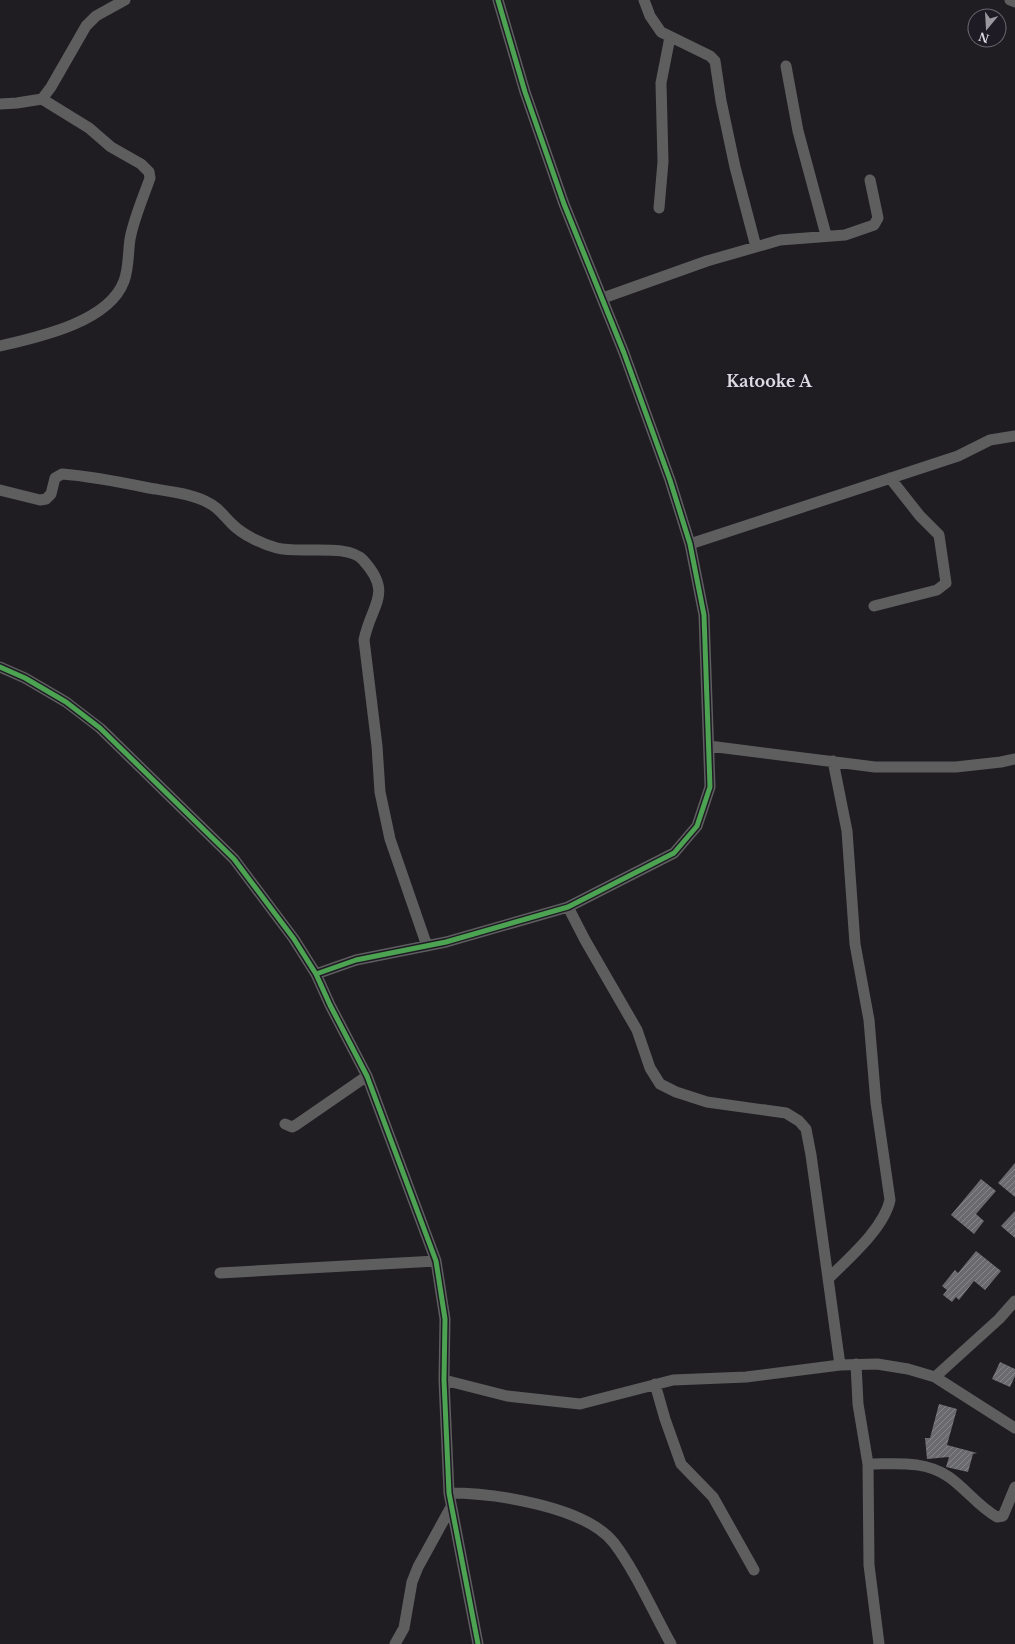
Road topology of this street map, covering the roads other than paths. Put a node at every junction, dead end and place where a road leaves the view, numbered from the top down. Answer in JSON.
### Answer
{"nodes":[{"id":1,"x":125,"y":0,"type":"edge"},
{"id":2,"x":498,"y":0,"type":"edge"},
{"id":3,"x":644,"y":0,"type":"edge"},
{"id":4,"x":1010,"y":0,"type":"edge"},
{"id":5,"x":1015,"y":2,"type":"edge"},
{"id":6,"x":670,"y":37,"type":"junction"},
{"id":7,"x":786,"y":66,"type":"dead end"},
{"id":8,"x":42,"y":99,"type":"junction"},
{"id":9,"x":0,"y":104,"type":"edge"},
{"id":10,"x":870,"y":180,"type":"dead end"},
{"id":11,"x":659,"y":208,"type":"dead end"},
{"id":12,"x":826,"y":235,"type":"junction"},
{"id":13,"x":756,"y":247,"type":"junction"},
{"id":14,"x":603,"y":298,"type":"junction"},
{"id":15,"x":0,"y":346,"type":"edge"},
{"id":16,"x":1015,"y":436,"type":"edge"},
{"id":17,"x":890,"y":478,"type":"junction"},
{"id":18,"x":0,"y":490,"type":"edge"},
{"id":19,"x":690,"y":544,"type":"junction"},
{"id":20,"x":874,"y":606,"type":"dead end"},
{"id":21,"x":0,"y":667,"type":"edge"},
{"id":22,"x":709,"y":746,"type":"junction"},
{"id":23,"x":1015,"y":759,"type":"edge"},
{"id":24,"x":833,"y":761,"type":"junction"},
{"id":25,"x":568,"y":907,"type":"junction"},
{"id":26,"x":427,"y":946,"type":"junction"},
{"id":27,"x":316,"y":974,"type":"junction"},
{"id":28,"x":367,"y":1076,"type":"junction"},
{"id":29,"x":284,"y":1124,"type":"dead end"},
{"id":30,"x":436,"y":1261,"type":"junction"},
{"id":31,"x":220,"y":1273,"type":"dead end"},
{"id":32,"x":828,"y":1278,"type":"junction"},
{"id":33,"x":1015,"y":1301,"type":"edge"},
{"id":34,"x":856,"y":1364,"type":"junction"},
{"id":35,"x":840,"y":1365,"type":"junction"},
{"id":36,"x":935,"y":1378,"type":"junction"},
{"id":37,"x":444,"y":1380,"type":"junction"},
{"id":38,"x":655,"y":1384,"type":"junction"},
{"id":39,"x":1015,"y":1428,"type":"edge"},
{"id":40,"x":868,"y":1464,"type":"junction"},
{"id":41,"x":1015,"y":1487,"type":"edge"},
{"id":42,"x":449,"y":1493,"type":"junction"},
{"id":43,"x":451,"y":1507,"type":"junction"},
{"id":44,"x":1011,"y":1510,"type":"edge"},
{"id":45,"x":754,"y":1570,"type":"dead end"},
{"id":46,"x":396,"y":1644,"type":"edge"},
{"id":47,"x":478,"y":1644,"type":"edge"},
{"id":48,"x":671,"y":1644,"type":"edge"},
{"id":49,"x":879,"y":1644,"type":"edge"}],
"edges":[{"from":1,"to":8,"type":"street"},
{"from":2,"to":14,"type":"street"},
{"from":3,"to":6,"type":"street"},
{"from":4,"to":5,"type":"street"},
{"from":6,"to":11,"type":"street"},
{"from":6,"to":13,"type":"street"},
{"from":7,"to":12,"type":"street"},
{"from":8,"to":9,"type":"street"},
{"from":8,"to":15,"type":"street"},
{"from":10,"to":12,"type":"street"},
{"from":12,"to":13,"type":"street"},
{"from":13,"to":14,"type":"street"},
{"from":14,"to":19,"type":"street"},
{"from":16,"to":17,"type":"street"},
{"from":17,"to":19,"type":"street"},
{"from":17,"to":20,"type":"street"},
{"from":18,"to":26,"type":"street"},
{"from":19,"to":22,"type":"street"},
{"from":21,"to":27,"type":"street"},
{"from":22,"to":24,"type":"street"},
{"from":22,"to":25,"type":"street"},
{"from":23,"to":24,"type":"street"},
{"from":24,"to":32,"type":"street"},
{"from":25,"to":26,"type":"street"},
{"from":25,"to":32,"type":"street"},
{"from":26,"to":27,"type":"street"},
{"from":27,"to":28,"type":"street"},
{"from":28,"to":29,"type":"street"},
{"from":28,"to":30,"type":"street"},
{"from":30,"to":31,"type":"street"},
{"from":30,"to":37,"type":"street"},
{"from":32,"to":35,"type":"street"},
{"from":33,"to":36,"type":"street"},
{"from":34,"to":35,"type":"street"},
{"from":34,"to":36,"type":"street"},
{"from":34,"to":40,"type":"street"},
{"from":35,"to":38,"type":"street"},
{"from":36,"to":39,"type":"street"},
{"from":37,"to":38,"type":"street"},
{"from":37,"to":42,"type":"street"},
{"from":38,"to":45,"type":"street"},
{"from":40,"to":44,"type":"street"},
{"from":40,"to":49,"type":"street"},
{"from":41,"to":44,"type":"street"},
{"from":42,"to":43,"type":"street"},
{"from":42,"to":48,"type":"street"},
{"from":43,"to":46,"type":"street"},
{"from":43,"to":47,"type":"street"}]}
